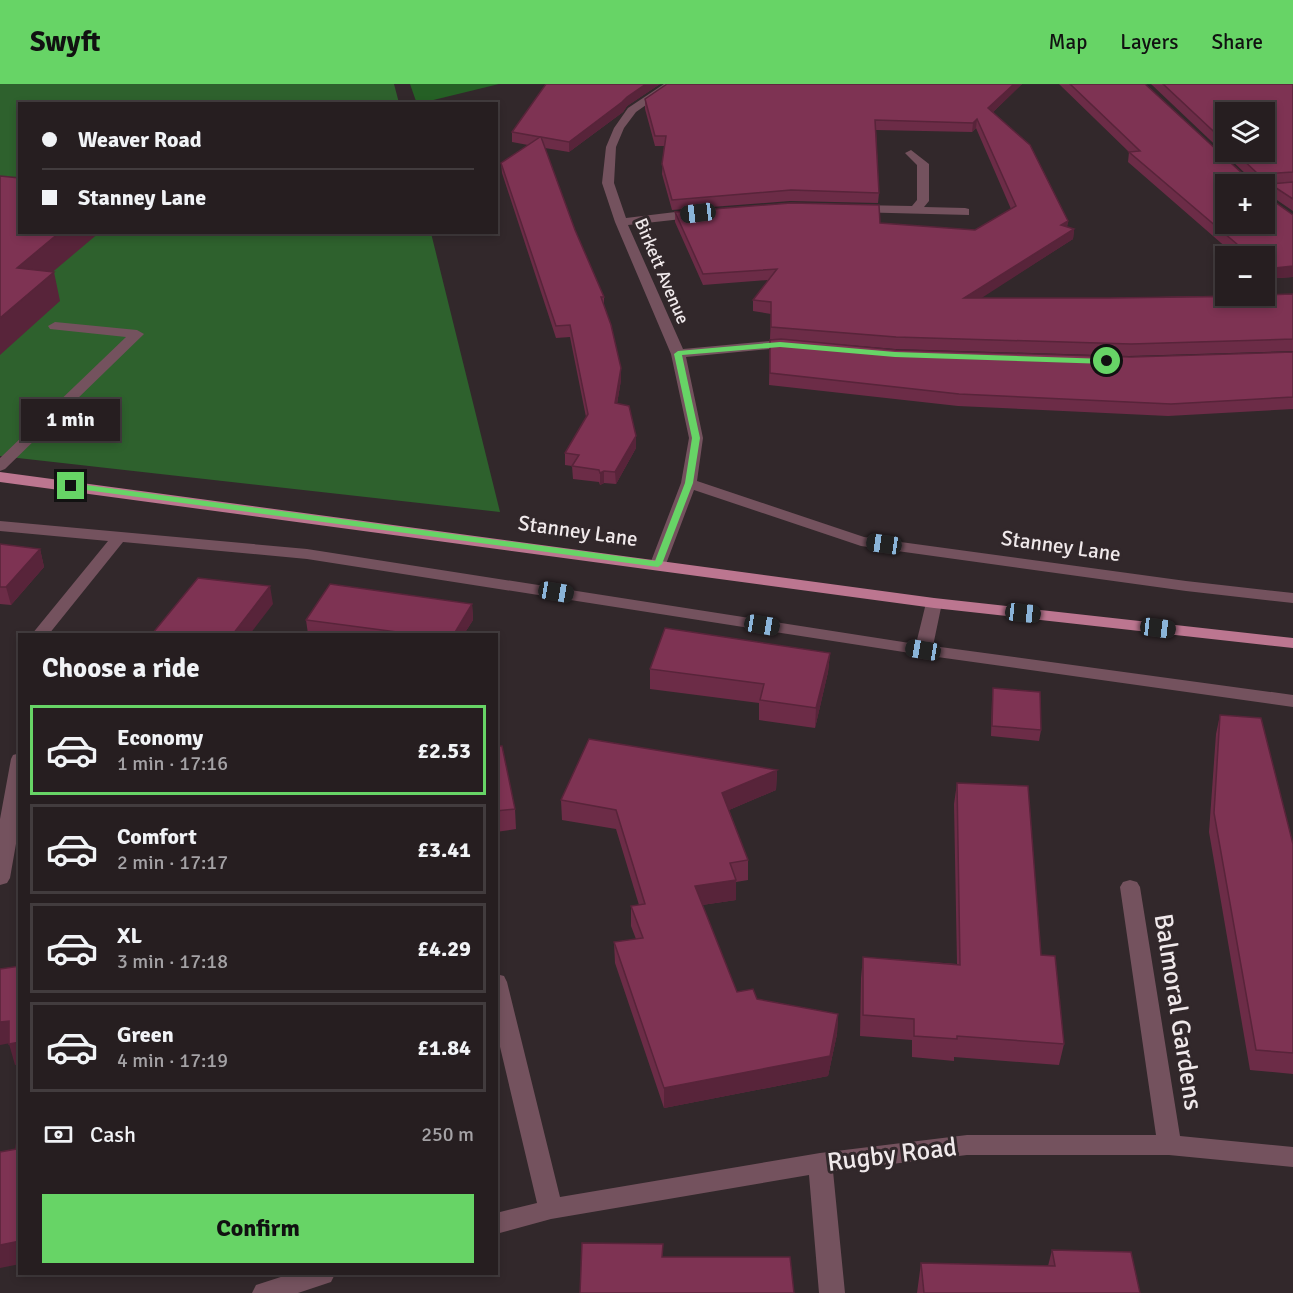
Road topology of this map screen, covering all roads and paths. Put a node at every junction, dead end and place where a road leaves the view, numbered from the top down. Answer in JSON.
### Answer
{"nodes":[{"id":1,"x":671,"y":84,"type":"edge"},
{"id":2,"x":911,"y":153,"type":"dead end"},
{"id":3,"x":1293,"y":187,"type":"edge"},
{"id":4,"x":1275,"y":188,"type":"edge"},
{"id":5,"x":847,"y":209,"type":"edge"},
{"id":6,"x":915,"y":210,"type":"junction"},
{"id":7,"x":717,"y":211,"type":"edge"},
{"id":8,"x":965,"y":212,"type":"dead end"},
{"id":9,"x":621,"y":222,"type":"junction"},
{"id":10,"x":55,"y":327,"type":"dead end"},
{"id":11,"x":803,"y":346,"type":"edge"},
{"id":12,"x":678,"y":354,"type":"junction"},
{"id":13,"x":0,"y":466,"type":"edge"},
{"id":14,"x":0,"y":477,"type":"edge"},
{"id":15,"x":689,"y":483,"type":"junction"},
{"id":16,"x":0,"y":526,"type":"edge"},
{"id":17,"x":119,"y":537,"type":"junction"},
{"id":18,"x":658,"y":564,"type":"junction"},
{"id":19,"x":1293,"y":598,"type":"edge"},
{"id":20,"x":934,"y":603,"type":"junction"},
{"id":21,"x":41,"y":633,"type":"edge"},
{"id":22,"x":1293,"y":643,"type":"edge"},
{"id":23,"x":923,"y":650,"type":"junction"},
{"id":24,"x":1293,"y":701,"type":"edge"},
{"id":25,"x":18,"y":771,"type":"edge"},
{"id":26,"x":0,"y":878,"type":"edge"},
{"id":27,"x":1131,"y":887,"type":"dead end"},
{"id":28,"x":498,"y":990,"type":"edge"},
{"id":29,"x":1169,"y":1145,"type":"junction"},
{"id":30,"x":1293,"y":1157,"type":"edge"},
{"id":31,"x":820,"y":1163,"type":"junction"},
{"id":32,"x":551,"y":1209,"type":"junction"},
{"id":33,"x":498,"y":1223,"type":"edge"},
{"id":34,"x":319,"y":1275,"type":"edge"},
{"id":35,"x":265,"y":1293,"type":"edge"},
{"id":36,"x":832,"y":1293,"type":"edge"}],
"edges":[{"from":1,"to":9,"type":"street","name":"Birkett Avenue"},
{"from":2,"to":6,"type":"street"},
{"from":3,"to":4,"type":"street"},
{"from":5,"to":6,"type":"street"},
{"from":6,"to":8,"type":"street"},
{"from":7,"to":9,"type":"street"},
{"from":9,"to":12,"type":"street","name":"Birkett Avenue"},
{"from":10,"to":13,"type":"street"},
{"from":11,"to":12,"type":"street"},
{"from":12,"to":15,"type":"street","name":"Birkett Avenue"},
{"from":14,"to":18,"type":"main road","name":"Stanney Lane"},
{"from":15,"to":18,"type":"street","name":"Birkett Avenue"},
{"from":15,"to":19,"type":"street","name":"Stanney Lane"},
{"from":16,"to":17,"type":"street"},
{"from":17,"to":21,"type":"street"},
{"from":17,"to":23,"type":"street"},
{"from":18,"to":20,"type":"main road","name":"Stanney Lane"},
{"from":20,"to":22,"type":"main road","name":"Stanney Lane"},
{"from":20,"to":23,"type":"street"},
{"from":23,"to":24,"type":"street"},
{"from":25,"to":26,"type":"street"},
{"from":27,"to":29,"type":"street","name":"Balmoral Gardens"},
{"from":28,"to":32,"type":"street"},
{"from":29,"to":30,"type":"street","name":"Rugby Road"},
{"from":29,"to":31,"type":"street","name":"Rugby Road"},
{"from":31,"to":32,"type":"street","name":"Rugby Road"},
{"from":31,"to":36,"type":"street"},
{"from":32,"to":33,"type":"street","name":"Rugby Road"},
{"from":34,"to":35,"type":"street"}]}
